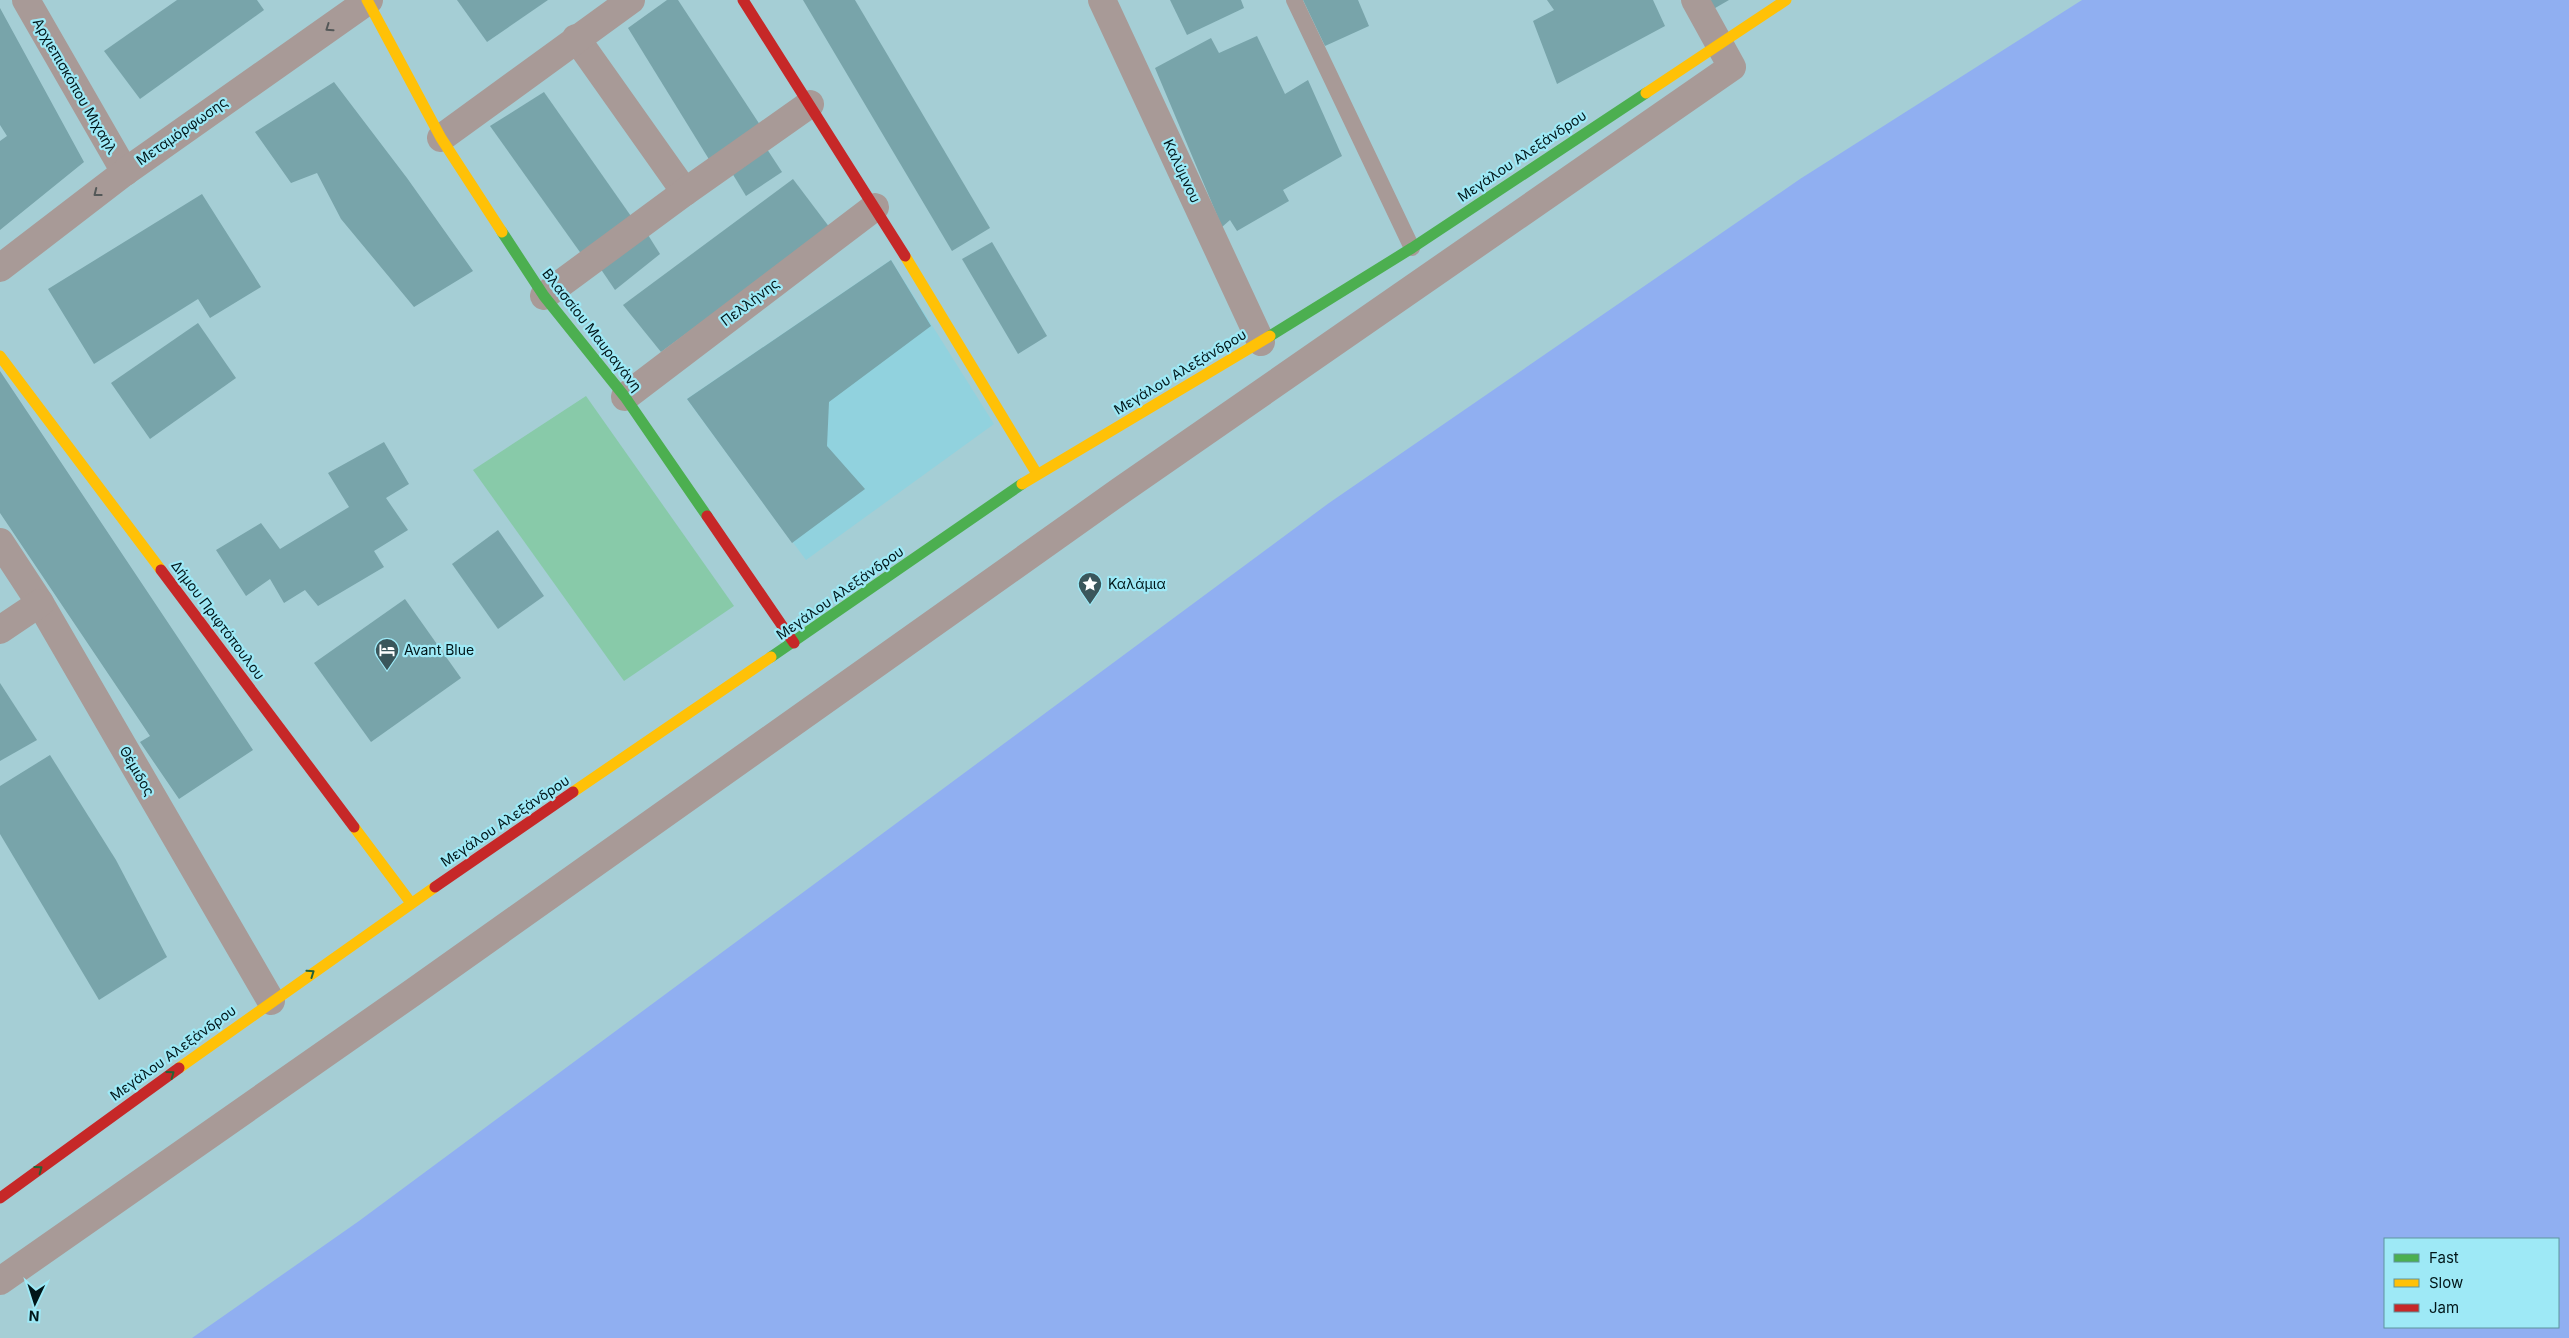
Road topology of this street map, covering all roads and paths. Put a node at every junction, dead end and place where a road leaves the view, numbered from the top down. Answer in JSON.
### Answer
{"nodes":[{"id":1,"x":26,"y":0,"type":"edge"},
{"id":2,"x":368,"y":0,"type":"edge"},
{"id":3,"x":631,"y":0,"type":"edge"},
{"id":4,"x":743,"y":0,"type":"edge"},
{"id":5,"x":1102,"y":0,"type":"edge"},
{"id":6,"x":1294,"y":0,"type":"edge"},
{"id":7,"x":1695,"y":0,"type":"edge"},
{"id":8,"x":1786,"y":0,"type":"edge"},
{"id":9,"x":576,"y":38,"type":"junction"},
{"id":10,"x":1718,"y":44,"type":"junction"},
{"id":11,"x":810,"y":104,"type":"junction"},
{"id":12,"x":441,"y":138,"type":"junction"},
{"id":13,"x":125,"y":172,"type":"junction"},
{"id":14,"x":685,"y":192,"type":"junction"},
{"id":15,"x":875,"y":207,"type":"junction"},
{"id":16,"x":1412,"y":248,"type":"junction"},
{"id":17,"x":0,"y":268,"type":"edge"},
{"id":18,"x":544,"y":296,"type":"junction"},
{"id":19,"x":1261,"y":342,"type":"junction"},
{"id":20,"x":0,"y":356,"type":"edge"},
{"id":21,"x":625,"y":397,"type":"junction"},
{"id":22,"x":1037,"y":474,"type":"junction"},
{"id":23,"x":0,"y":542,"type":"edge"},
{"id":24,"x":40,"y":604,"type":"junction"},
{"id":25,"x":0,"y":630,"type":"edge"},
{"id":26,"x":794,"y":643,"type":"junction"},
{"id":27,"x":411,"y":903,"type":"junction"},
{"id":28,"x":271,"y":1001,"type":"junction"},
{"id":29,"x":0,"y":1198,"type":"edge"},
{"id":30,"x":0,"y":1281,"type":"edge"}],
"edges":[{"from":1,"to":13,"type":"street","name":"Αρχιεπισκόπου Μιχαήλ"},
{"from":2,"to":12,"type":"street","name":"Βλασσίου Μαυραγάνη"},
{"from":2,"to":13,"type":"street","name":"Μεταμόρφωσης","one_way":true},
{"from":3,"to":9,"type":"street"},
{"from":4,"to":11,"type":"street"},
{"from":5,"to":19,"type":"street","name":"Καλύμνου"},
{"from":6,"to":16,"type":"lane"},
{"from":7,"to":10,"type":"street"},
{"from":8,"to":10,"type":"street","name":"Μεγάλου Αλεξάνδρου"},
{"from":9,"to":12,"type":"street"},
{"from":9,"to":14,"type":"street"},
{"from":10,"to":16,"type":"street","name":"Μεγάλου Αλεξάνδρου"},
{"from":10,"to":30,"type":"street"},
{"from":11,"to":14,"type":"street"},
{"from":11,"to":15,"type":"street"},
{"from":12,"to":18,"type":"street","name":"Βλασσίου Μαυραγάνη"},
{"from":13,"to":17,"type":"street","name":"Μεταμόρφωσης","one_way":true},
{"from":14,"to":18,"type":"street"},
{"from":15,"to":21,"type":"street","name":"Πελλήνης"},
{"from":15,"to":22,"type":"street"},
{"from":16,"to":19,"type":"street","name":"Μεγάλου Αλεξάνδρου"},
{"from":18,"to":21,"type":"street","name":"Βλασσίου Μαυραγάνη"},
{"from":19,"to":22,"type":"street","name":"Μεγάλου Αλεξάνδρου"},
{"from":20,"to":27,"type":"street","name":"Δήμου Πριφτόπουλου"},
{"from":21,"to":26,"type":"street","name":"Βλασσίου Μαυραγάνη"},
{"from":22,"to":26,"type":"street","name":"Μεγάλου Αλεξάνδρου"},
{"from":23,"to":24,"type":"street","name":"Θέμιδος"},
{"from":24,"to":25,"type":"street"},
{"from":24,"to":28,"type":"street","name":"Θέμιδος"},
{"from":26,"to":27,"type":"street","name":"Μεγάλου Αλεξάνδρου"},
{"from":28,"to":27,"type":"street","name":"Μεγάλου Αλεξάνδρου","one_way":true},
{"from":29,"to":28,"type":"street","name":"Μεγάλου Αλεξάνδρου","one_way":true}]}
